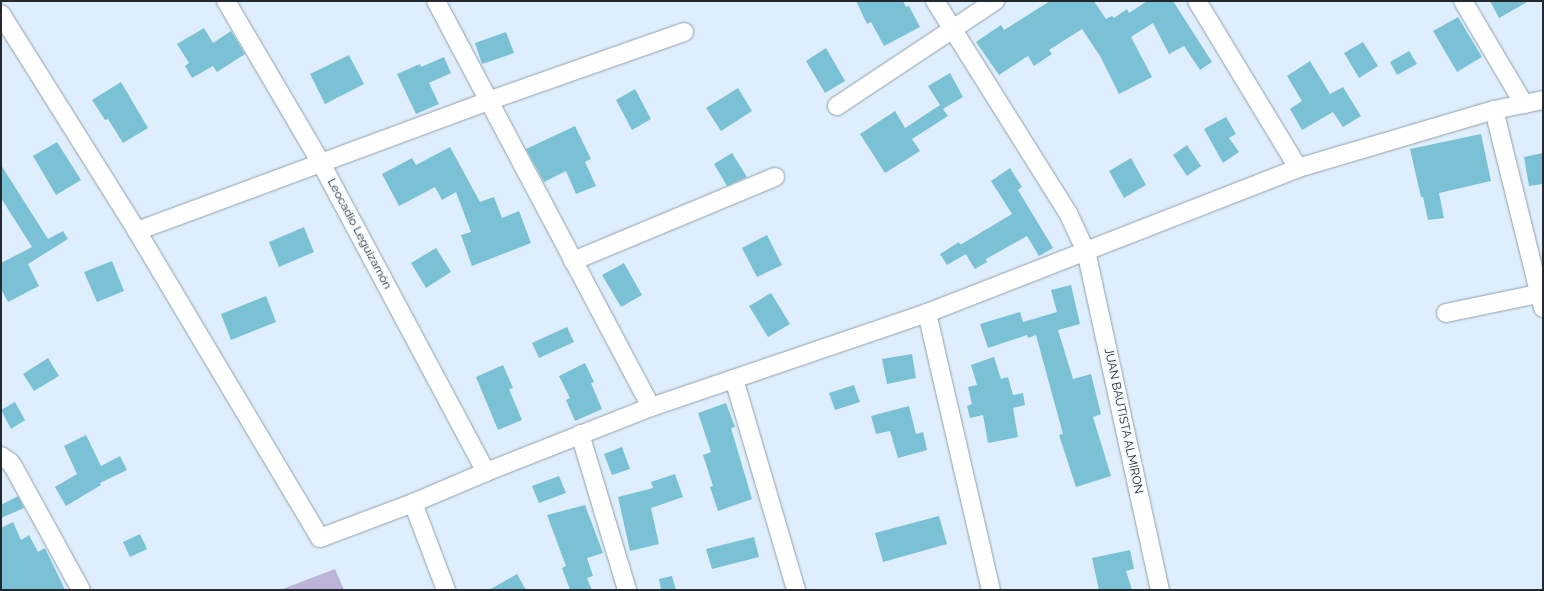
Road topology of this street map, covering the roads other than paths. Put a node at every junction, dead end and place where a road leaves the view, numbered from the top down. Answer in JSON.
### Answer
{"nodes":[{"id":1,"x":226,"y":1,"type":"edge"},
{"id":2,"x":436,"y":1,"type":"edge"},
{"id":3,"x":935,"y":1,"type":"edge"},
{"id":4,"x":995,"y":1,"type":"edge"},
{"id":5,"x":1197,"y":1,"type":"edge"},
{"id":6,"x":1464,"y":1,"type":"edge"},
{"id":7,"x":1,"y":14,"type":"edge"},
{"id":8,"x":953,"y":28,"type":"junction"},
{"id":9,"x":684,"y":32,"type":"dead end"},
{"id":10,"x":1543,"y":100,"type":"edge"},
{"id":11,"x":488,"y":101,"type":"junction"},
{"id":12,"x":1524,"y":104,"type":"junction"},
{"id":13,"x":837,"y":106,"type":"dead end"},
{"id":14,"x":1494,"y":110,"type":"junction"},
{"id":15,"x":321,"y":163,"type":"junction"},
{"id":16,"x":1298,"y":168,"type":"junction"},
{"id":17,"x":775,"y":177,"type":"dead end"},
{"id":18,"x":137,"y":231,"type":"junction"},
{"id":19,"x":1086,"y":251,"type":"junction"},
{"id":20,"x":573,"y":261,"type":"junction"},
{"id":21,"x":1542,"y":298,"type":"edge"},
{"id":22,"x":927,"y":313,"type":"junction"},
{"id":23,"x":1446,"y":313,"type":"dead end"},
{"id":24,"x":734,"y":379,"type":"junction"},
{"id":25,"x":651,"y":407,"type":"junction"},
{"id":26,"x":580,"y":434,"type":"junction"},
{"id":27,"x":1,"y":456,"type":"edge"},
{"id":28,"x":486,"y":472,"type":"junction"},
{"id":29,"x":413,"y":504,"type":"junction"},
{"id":30,"x":81,"y":590,"type":"edge"},
{"id":31,"x":446,"y":590,"type":"edge"},
{"id":32,"x":627,"y":590,"type":"edge"},
{"id":33,"x":796,"y":590,"type":"edge"},
{"id":34,"x":991,"y":590,"type":"edge"},
{"id":35,"x":1160,"y":590,"type":"edge"}],
"edges":[{"from":1,"to":15,"type":"street","name":"Leocadio Leguizamón"},
{"from":2,"to":11,"type":"street"},
{"from":3,"to":8,"type":"street","name":"JUAN BAUTISTA ALMIRON"},
{"from":4,"to":8,"type":"street"},
{"from":5,"to":16,"type":"street"},
{"from":6,"to":12,"type":"street"},
{"from":7,"to":18,"type":"street"},
{"from":8,"to":13,"type":"street"},
{"from":8,"to":19,"type":"street","name":"JUAN BAUTISTA ALMIRON"},
{"from":9,"to":11,"type":"street"},
{"from":10,"to":12,"type":"street"},
{"from":11,"to":15,"type":"street"},
{"from":11,"to":20,"type":"street"},
{"from":12,"to":14,"type":"street"},
{"from":14,"to":16,"type":"street"},
{"from":14,"to":21,"type":"street"},
{"from":15,"to":18,"type":"street"},
{"from":15,"to":28,"type":"street","name":"Leocadio Leguizamón"},
{"from":16,"to":19,"type":"street"},
{"from":17,"to":20,"type":"street"},
{"from":18,"to":29,"type":"street"},
{"from":19,"to":22,"type":"street"},
{"from":19,"to":35,"type":"street","name":"JUAN BAUTISTA ALMIRON"},
{"from":20,"to":25,"type":"street"},
{"from":21,"to":23,"type":"street"},
{"from":22,"to":24,"type":"street"},
{"from":22,"to":34,"type":"street"},
{"from":24,"to":25,"type":"street"},
{"from":24,"to":33,"type":"street"},
{"from":25,"to":26,"type":"street"},
{"from":26,"to":28,"type":"street"},
{"from":26,"to":32,"type":"street"},
{"from":27,"to":30,"type":"street"},
{"from":28,"to":29,"type":"street"},
{"from":29,"to":31,"type":"street"}]}
